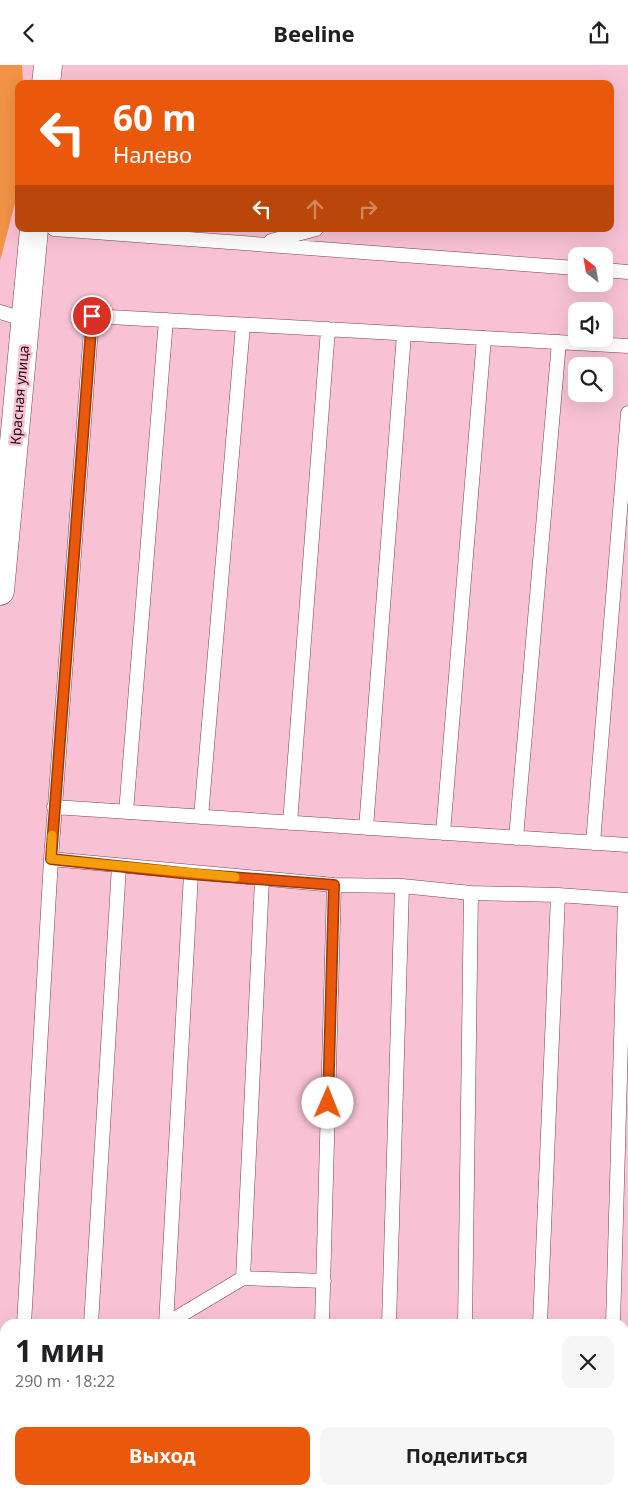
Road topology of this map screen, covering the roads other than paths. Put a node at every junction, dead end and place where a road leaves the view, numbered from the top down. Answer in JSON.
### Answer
{"nodes":[{"id":1,"x":48,"y":65,"type":"edge"},
{"id":2,"x":46,"y":80,"type":"edge"},
{"id":3,"x":34,"y":232,"type":"edge"},
{"id":4,"x":127,"y":232,"type":"edge"},
{"id":5,"x":305,"y":232,"type":"edge"},
{"id":6,"x":259,"y":244,"type":"junction"},
{"id":7,"x":568,"y":267,"type":"edge"},
{"id":8,"x":613,"y":271,"type":"edge"},
{"id":9,"x":628,"y":272,"type":"edge"},
{"id":10,"x":0,"y":312,"type":"edge"},
{"id":11,"x":26,"y":320,"type":"junction"},
{"id":12,"x":166,"y":320,"type":"junction"},
{"id":13,"x":244,"y":325,"type":"junction"},
{"id":14,"x":328,"y":329,"type":"junction"},
{"id":15,"x":404,"y":333,"type":"junction"},
{"id":16,"x":484,"y":338,"type":"junction"},
{"id":17,"x":559,"y":342,"type":"junction"},
{"id":18,"x":628,"y":346,"type":"edge"},
{"id":19,"x":628,"y":413,"type":"edge"},
{"id":20,"x":0,"y":591,"type":"edge"},
{"id":21,"x":54,"y":807,"type":"junction"},
{"id":22,"x":126,"y":812,"type":"junction"},
{"id":23,"x":201,"y":817,"type":"junction"},
{"id":24,"x":290,"y":823,"type":"junction"},
{"id":25,"x":366,"y":828,"type":"junction"},
{"id":26,"x":443,"y":833,"type":"junction"},
{"id":27,"x":516,"y":838,"type":"junction"},
{"id":28,"x":593,"y":843,"type":"junction"},
{"id":29,"x":628,"y":845,"type":"edge"},
{"id":30,"x":51,"y":859,"type":"junction"},
{"id":31,"x":119,"y":866,"type":"junction"},
{"id":32,"x":191,"y":874,"type":"junction"},
{"id":33,"x":262,"y":880,"type":"junction"},
{"id":34,"x":334,"y":885,"type":"junction"},
{"id":35,"x":402,"y":886,"type":"junction"},
{"id":36,"x":471,"y":893,"type":"junction"},
{"id":37,"x":558,"y":895,"type":"junction"},
{"id":38,"x":626,"y":900,"type":"edge"},
{"id":39,"x":624,"y":983,"type":"edge"},
{"id":40,"x":243,"y":1279,"type":"junction"},
{"id":41,"x":324,"y":1281,"type":"junction"},
{"id":42,"x":24,"y":1319,"type":"edge"},
{"id":43,"x":91,"y":1319,"type":"edge"},
{"id":44,"x":166,"y":1319,"type":"edge"},
{"id":45,"x":175,"y":1319,"type":"edge"},
{"id":46,"x":322,"y":1319,"type":"edge"},
{"id":47,"x":389,"y":1319,"type":"edge"},
{"id":48,"x":465,"y":1319,"type":"edge"},
{"id":49,"x":540,"y":1319,"type":"edge"},
{"id":50,"x":613,"y":1319,"type":"edge"}],
"edges":[{"from":1,"to":2,"type":"street"},
{"from":3,"to":11,"type":"street","name":"Красная улица"},
{"from":4,"to":6,"type":"lane"},
{"from":5,"to":6,"type":"lane"},
{"from":6,"to":7,"type":"lane"},
{"from":8,"to":9,"type":"lane"},
{"from":10,"to":11,"type":"lane"},
{"from":11,"to":20,"type":"street","name":"Красная улица"},
{"from":12,"to":13,"type":"lane"},
{"from":12,"to":21,"type":"lane"},
{"from":12,"to":22,"type":"lane"},
{"from":13,"to":14,"type":"lane"},
{"from":13,"to":23,"type":"lane"},
{"from":14,"to":15,"type":"lane"},
{"from":14,"to":24,"type":"lane"},
{"from":15,"to":16,"type":"lane"},
{"from":15,"to":25,"type":"lane"},
{"from":16,"to":17,"type":"lane"},
{"from":16,"to":26,"type":"lane"},
{"from":17,"to":18,"type":"lane"},
{"from":17,"to":27,"type":"lane"},
{"from":19,"to":28,"type":"lane"},
{"from":21,"to":22,"type":"lane"},
{"from":21,"to":30,"type":"lane"},
{"from":22,"to":23,"type":"lane"},
{"from":23,"to":24,"type":"lane"},
{"from":24,"to":25,"type":"lane"},
{"from":25,"to":26,"type":"lane"},
{"from":26,"to":27,"type":"lane"},
{"from":27,"to":28,"type":"lane"},
{"from":28,"to":29,"type":"lane"},
{"from":30,"to":31,"type":"lane"},
{"from":30,"to":42,"type":"lane"},
{"from":31,"to":32,"type":"lane"},
{"from":31,"to":43,"type":"lane"},
{"from":32,"to":33,"type":"lane"},
{"from":32,"to":44,"type":"lane"},
{"from":33,"to":34,"type":"lane"},
{"from":33,"to":40,"type":"lane"},
{"from":34,"to":35,"type":"lane"},
{"from":34,"to":41,"type":"lane"},
{"from":35,"to":36,"type":"lane"},
{"from":35,"to":47,"type":"lane"},
{"from":36,"to":37,"type":"lane"},
{"from":36,"to":48,"type":"lane"},
{"from":37,"to":38,"type":"lane"},
{"from":37,"to":49,"type":"lane"},
{"from":38,"to":39,"type":"lane"},
{"from":39,"to":50,"type":"lane"},
{"from":40,"to":41,"type":"lane"},
{"from":40,"to":45,"type":"lane"},
{"from":41,"to":46,"type":"lane"}]}
